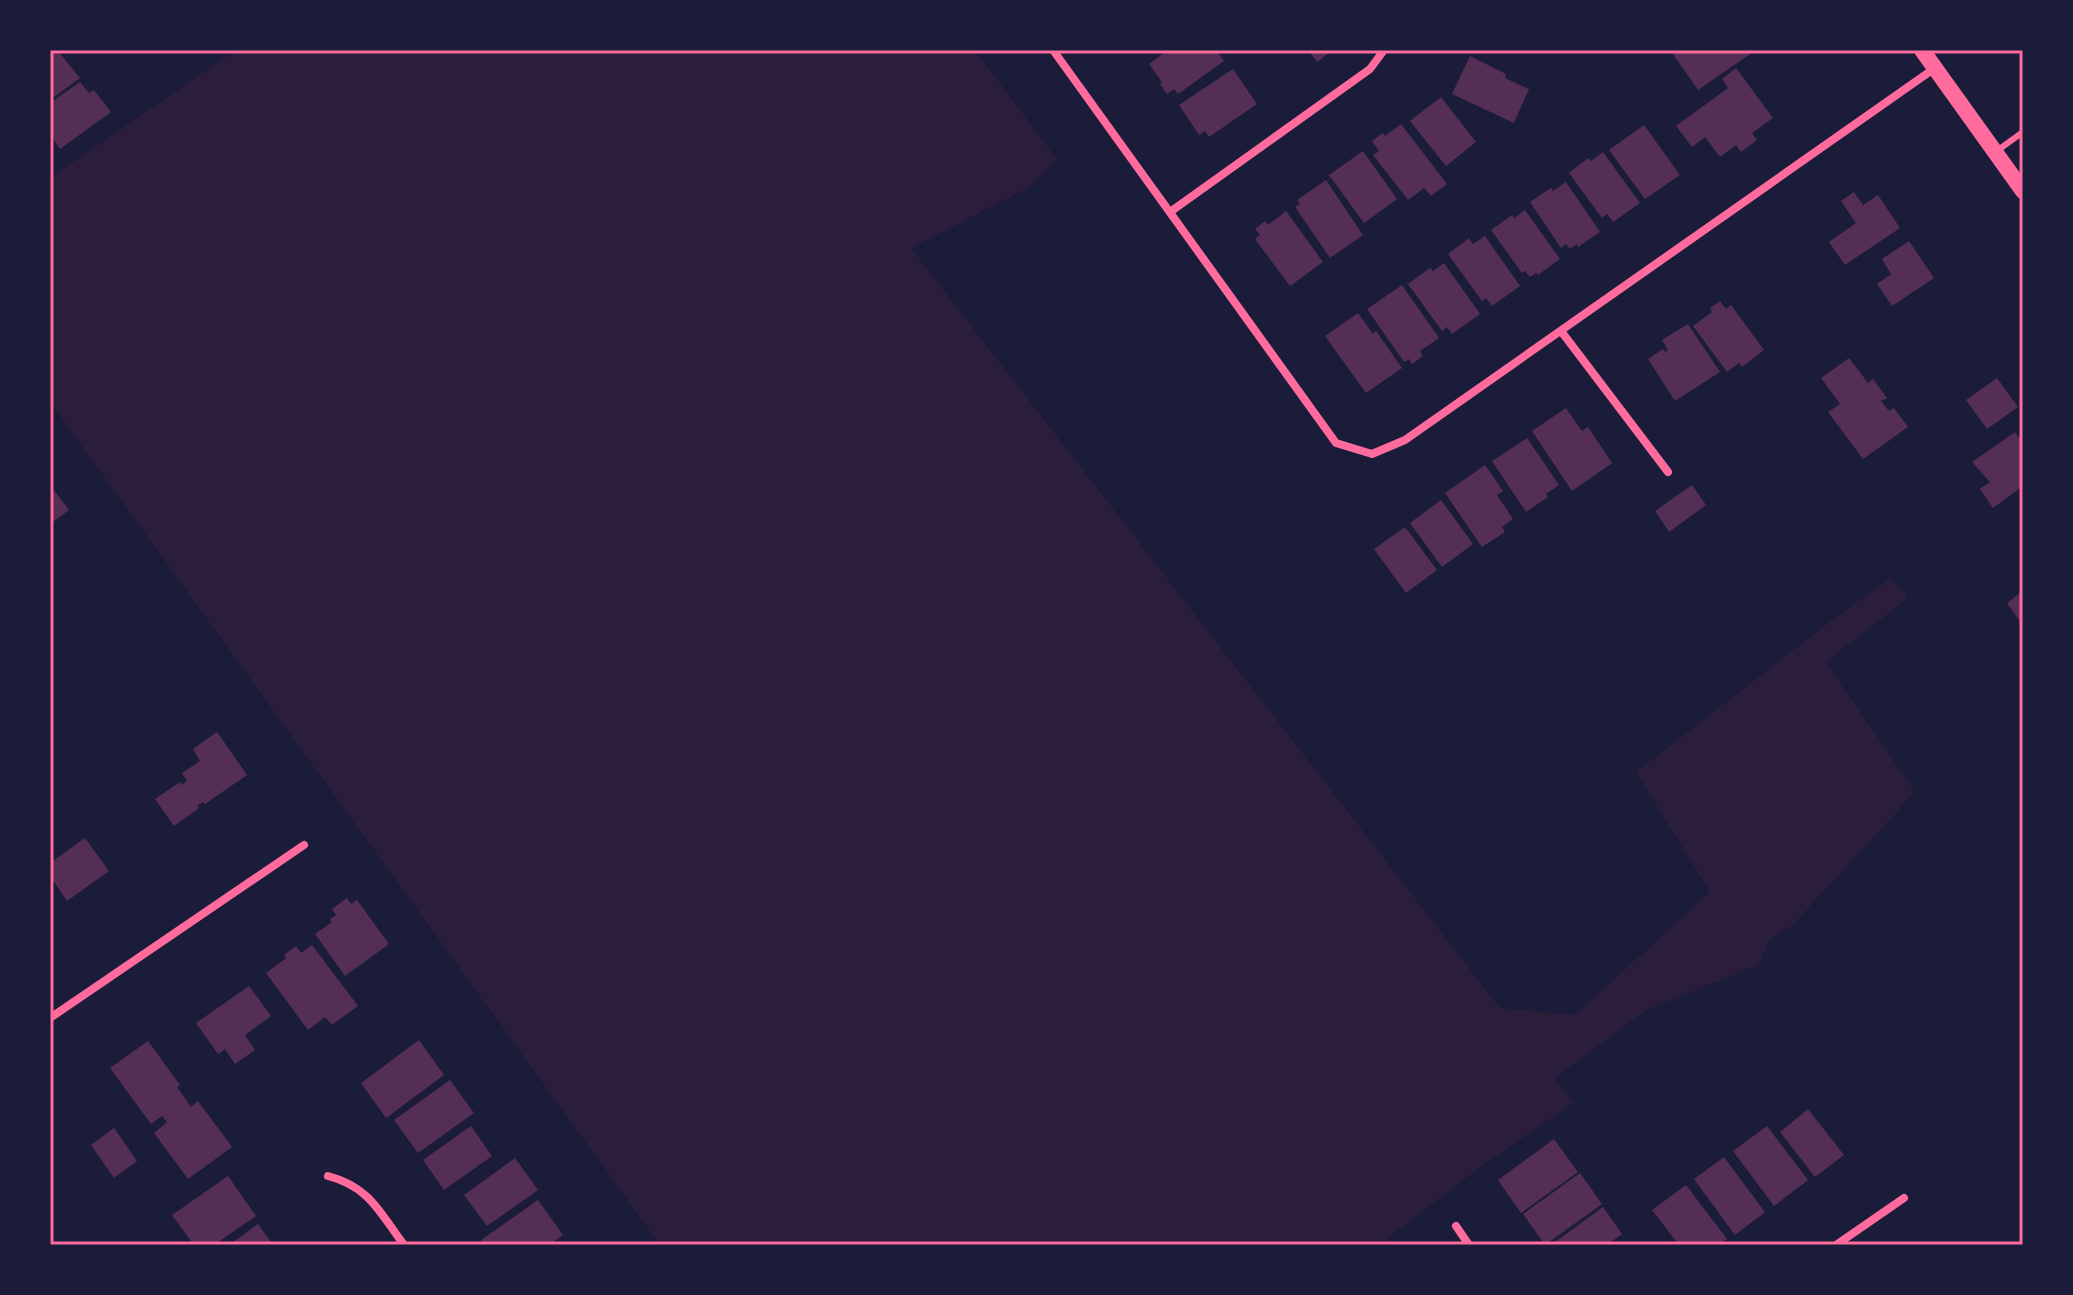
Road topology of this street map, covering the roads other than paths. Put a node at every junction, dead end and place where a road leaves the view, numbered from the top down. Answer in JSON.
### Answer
{"nodes":[{"id":1,"x":1053,"y":50,"type":"edge"},
{"id":2,"x":1384,"y":50,"type":"edge"},
{"id":3,"x":1922,"y":50,"type":"edge"},
{"id":4,"x":1935,"y":68,"type":"junction"},
{"id":5,"x":2023,"y":132,"type":"edge"},
{"id":6,"x":1995,"y":153,"type":"junction"},
{"id":7,"x":2023,"y":191,"type":"edge"},
{"id":8,"x":1170,"y":212,"type":"junction"},
{"id":9,"x":1561,"y":331,"type":"junction"},
{"id":10,"x":1668,"y":472,"type":"dead end"},
{"id":11,"x":304,"y":845,"type":"dead end"},
{"id":12,"x":50,"y":1018,"type":"edge"},
{"id":13,"x":328,"y":1176,"type":"dead end"},
{"id":14,"x":1904,"y":1198,"type":"dead end"},
{"id":15,"x":1456,"y":1226,"type":"dead end"},
{"id":16,"x":404,"y":1245,"type":"edge"},
{"id":17,"x":1469,"y":1245,"type":"edge"},
{"id":18,"x":1836,"y":1245,"type":"edge"}],
"edges":[{"from":1,"to":8,"type":"street"},
{"from":2,"to":8,"type":"street"},
{"from":3,"to":4,"type":"main road"},
{"from":4,"to":6,"type":"main road"},
{"from":4,"to":9,"type":"street"},
{"from":5,"to":6,"type":"lane"},
{"from":6,"to":7,"type":"main road"},
{"from":8,"to":9,"type":"street"},
{"from":9,"to":10,"type":"street"},
{"from":11,"to":12,"type":"street"},
{"from":13,"to":16,"type":"street"},
{"from":14,"to":18,"type":"street"},
{"from":15,"to":17,"type":"street"}]}
